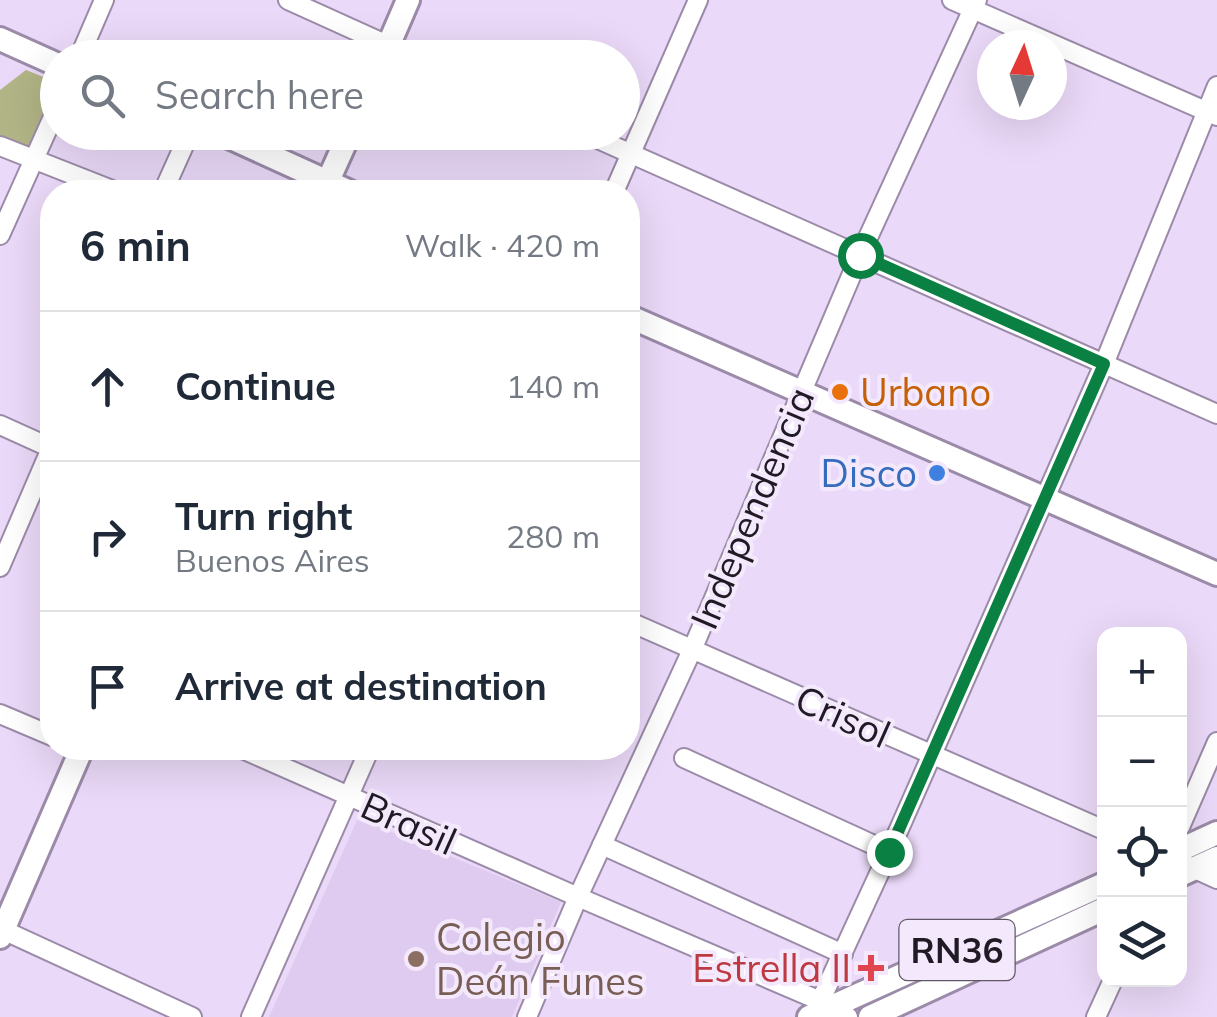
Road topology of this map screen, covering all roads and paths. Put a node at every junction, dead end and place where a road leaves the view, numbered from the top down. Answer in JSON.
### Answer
{"nodes":[{"id":1,"x":104,"y":0,"type":"edge"},
{"id":2,"x":288,"y":0,"type":"edge"},
{"id":3,"x":408,"y":0,"type":"edge"},
{"id":4,"x":698,"y":0,"type":"edge"},
{"id":5,"x":952,"y":0,"type":"edge"},
{"id":6,"x":975,"y":5,"type":"edge"},
{"id":7,"x":0,"y":40,"type":"edge"},
{"id":8,"x":87,"y":40,"type":"edge"},
{"id":9,"x":364,"y":40,"type":"edge"},
{"id":10,"x":390,"y":40,"type":"edge"},
{"id":11,"x":40,"y":57,"type":"edge"},
{"id":12,"x":1217,"y":86,"type":"edge"},
{"id":13,"x":1212,"y":114,"type":"edge"},
{"id":14,"x":640,"y":131,"type":"edge"},
{"id":15,"x":40,"y":145,"type":"edge"},
{"id":16,"x":0,"y":146,"type":"edge"},
{"id":17,"x":182,"y":150,"type":"edge"},
{"id":18,"x":253,"y":150,"type":"edge"},
{"id":19,"x":342,"y":150,"type":"edge"},
{"id":20,"x":621,"y":150,"type":"edge"},
{"id":21,"x":632,"y":150,"type":"edge"},
{"id":22,"x":630,"y":154,"type":"junction"},
{"id":23,"x":33,"y":160,"type":"junction"},
{"id":24,"x":86,"y":180,"type":"edge"},
{"id":25,"x":169,"y":180,"type":"edge"},
{"id":26,"x":311,"y":180,"type":"edge"},
{"id":27,"x":329,"y":180,"type":"edge"},
{"id":28,"x":619,"y":180,"type":"edge"},
{"id":29,"x":0,"y":235,"type":"edge"},
{"id":30,"x":860,"y":255,"type":"junction"},
{"id":31,"x":640,"y":321,"type":"edge"},
{"id":32,"x":1104,"y":364,"type":"junction"},
{"id":33,"x":801,"y":390,"type":"junction"},
{"id":34,"x":1217,"y":414,"type":"edge"},
{"id":35,"x":0,"y":425,"type":"edge"},
{"id":36,"x":40,"y":442,"type":"edge"},
{"id":37,"x":40,"y":475,"type":"edge"},
{"id":38,"x":1045,"y":497,"type":"junction"},
{"id":39,"x":0,"y":567,"type":"edge"},
{"id":40,"x":1217,"y":574,"type":"edge"},
{"id":41,"x":640,"y":626,"type":"edge"},
{"id":42,"x":692,"y":650,"type":"junction"},
{"id":43,"x":0,"y":714,"type":"edge"},
{"id":44,"x":40,"y":731,"type":"edge"},
{"id":45,"x":1217,"y":742,"type":"edge"},
{"id":46,"x":931,"y":755,"type":"junction"},
{"id":47,"x":684,"y":758,"type":"dead end"},
{"id":48,"x":77,"y":760,"type":"edge"},
{"id":49,"x":267,"y":760,"type":"edge"},
{"id":50,"x":365,"y":760,"type":"edge"},
{"id":51,"x":349,"y":796,"type":"junction"},
{"id":52,"x":1187,"y":812,"type":"edge"},
{"id":53,"x":1097,"y":827,"type":"edge"},
{"id":54,"x":1217,"y":833,"type":"edge"},
{"id":55,"x":602,"y":845,"type":"junction"},
{"id":56,"x":889,"y":852,"type":"junction"},
{"id":57,"x":1217,"y":858,"type":"edge"},
{"id":58,"x":1187,"y":860,"type":"edge"},
{"id":59,"x":1187,"y":863,"type":"edge"},
{"id":60,"x":1187,"y":866,"type":"edge"},
{"id":61,"x":1217,"y":878,"type":"edge"},
{"id":62,"x":1097,"y":887,"type":"edge"},
{"id":63,"x":578,"y":897,"type":"junction"},
{"id":64,"x":1097,"y":912,"type":"edge"},
{"id":65,"x":2,"y":934,"type":"edge"},
{"id":66,"x":843,"y":954,"type":"junction"},
{"id":67,"x":1109,"y":987,"type":"edge"},
{"id":68,"x":822,"y":1012,"type":"edge"},
{"id":69,"x":192,"y":1017,"type":"edge"},
{"id":70,"x":251,"y":1017,"type":"edge"},
{"id":71,"x":527,"y":1017,"type":"edge"},
{"id":72,"x":870,"y":1017,"type":"edge"},
{"id":73,"x":1096,"y":1017,"type":"edge"}],
"edges":[{"from":1,"to":8,"type":"street"},
{"from":2,"to":9,"type":"street"},
{"from":3,"to":10,"type":"main road"},
{"from":4,"to":14,"type":"street"},
{"from":5,"to":6,"type":"street"},
{"from":6,"to":13,"type":"street"},
{"from":6,"to":30,"type":"street","name":"Independencia"},
{"from":7,"to":11,"type":"main road"},
{"from":12,"to":13,"type":"street"},
{"from":13,"to":32,"type":"street"},
{"from":15,"to":23,"type":"street"},
{"from":16,"to":23,"type":"street"},
{"from":17,"to":25,"type":"street"},
{"from":18,"to":26,"type":"main road"},
{"from":19,"to":27,"type":"main road"},
{"from":20,"to":22,"type":"street"},
{"from":21,"to":22,"type":"street"},
{"from":22,"to":28,"type":"street"},
{"from":22,"to":30,"type":"street"},
{"from":23,"to":24,"type":"street"},
{"from":23,"to":29,"type":"street"},
{"from":30,"to":32,"type":"street"},
{"from":30,"to":33,"type":"street","name":"Independencia"},
{"from":31,"to":33,"type":"main road"},
{"from":32,"to":34,"type":"street"},
{"from":32,"to":38,"type":"street"},
{"from":33,"to":38,"type":"main road"},
{"from":33,"to":42,"type":"street","name":"Independencia"},
{"from":35,"to":36,"type":"street"},
{"from":37,"to":39,"type":"street"},
{"from":38,"to":40,"type":"main road"},
{"from":38,"to":46,"type":"street"},
{"from":41,"to":42,"type":"street","name":"Crisol"},
{"from":42,"to":46,"type":"street","name":"Crisol"},
{"from":42,"to":55,"type":"street","name":"Independencia"},
{"from":43,"to":44,"type":"street"},
{"from":45,"to":52,"type":"street"},
{"from":46,"to":53,"type":"street","name":"Crisol"},
{"from":46,"to":56,"type":"street"},
{"from":47,"to":56,"type":"street"},
{"from":48,"to":65,"type":"main road"},
{"from":49,"to":51,"type":"street","name":"Brasil"},
{"from":50,"to":51,"type":"street"},
{"from":51,"to":63,"type":"street","name":"Brasil"},
{"from":51,"to":70,"type":"street"},
{"from":54,"to":58,"type":"main road"},
{"from":55,"to":63,"type":"street","name":"Independencia"},
{"from":55,"to":66,"type":"street"},
{"from":56,"to":66,"type":"street"},
{"from":57,"to":59,"type":"main road"},
{"from":60,"to":61,"type":"street"},
{"from":62,"to":68,"type":"main road","number":"RN36"},
{"from":63,"to":68,"type":"street","name":"Brasil"},
{"from":63,"to":71,"type":"street","name":"Independencia"},
{"from":64,"to":72,"type":"main road","number":"RN36"},
{"from":65,"to":69,"type":"street"},
{"from":66,"to":68,"type":"street"},
{"from":67,"to":73,"type":"street"}]}
